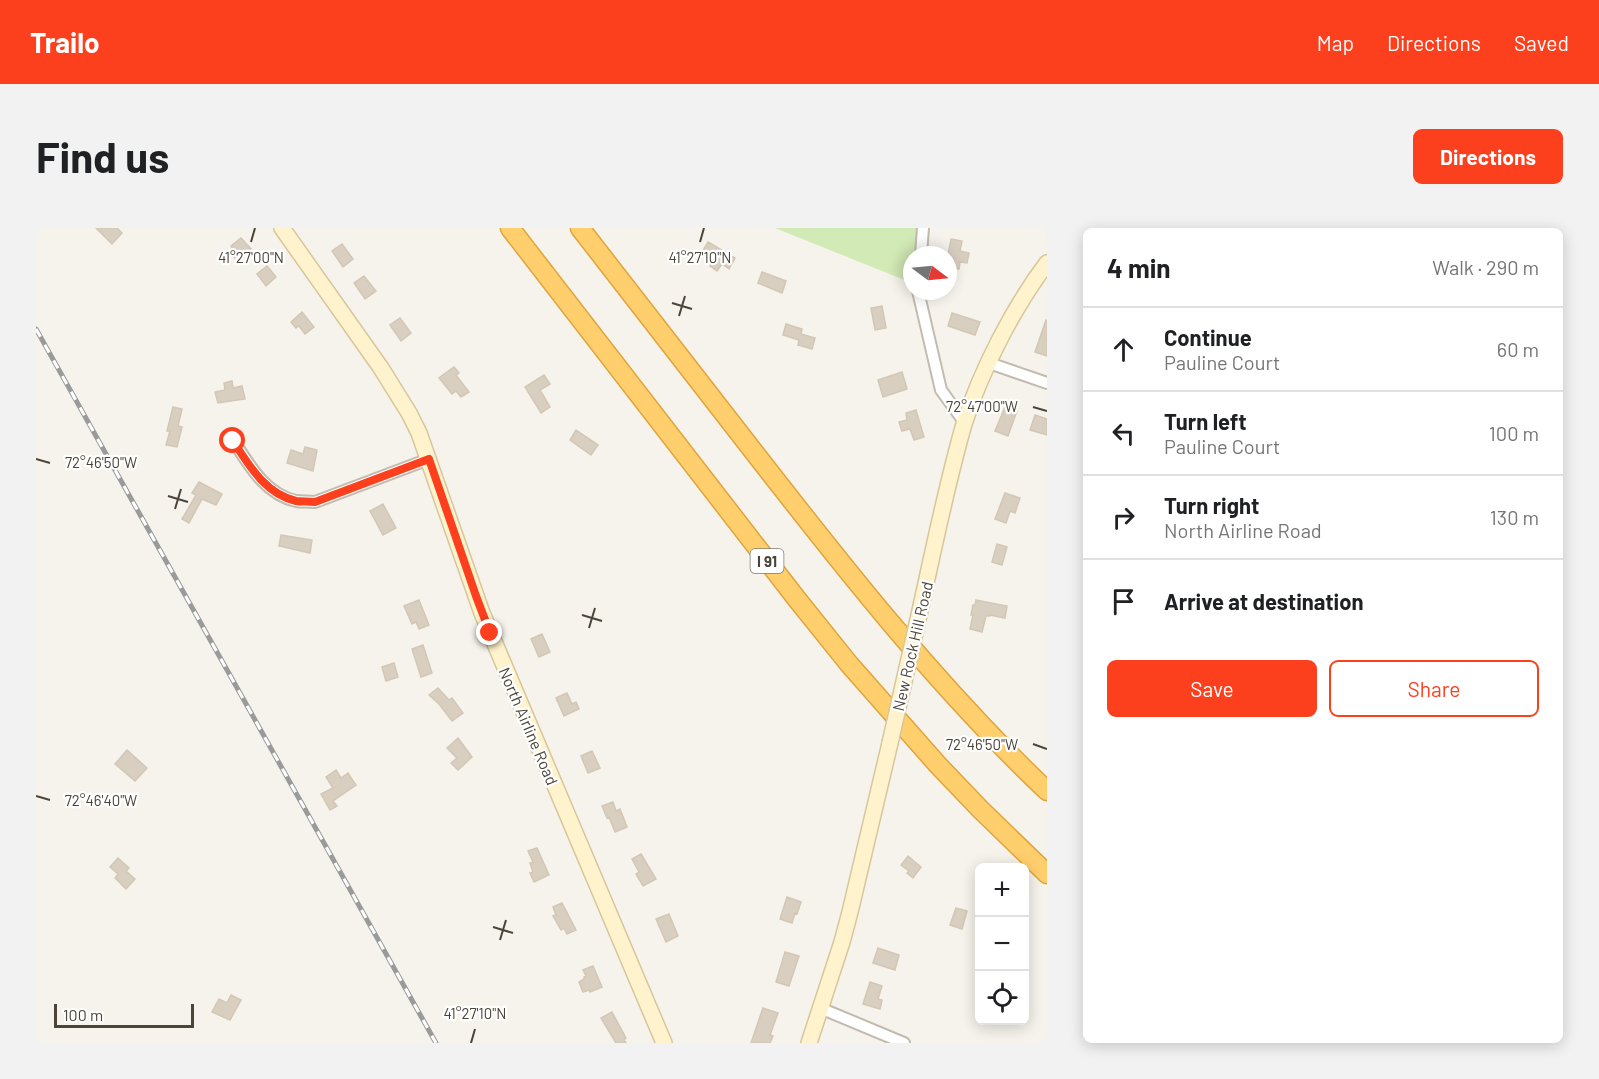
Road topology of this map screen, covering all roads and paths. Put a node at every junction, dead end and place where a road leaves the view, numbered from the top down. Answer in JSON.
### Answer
{"nodes":[{"id":1,"x":282,"y":228,"type":"edge"},
{"id":2,"x":510,"y":228,"type":"edge"},
{"id":3,"x":580,"y":228,"type":"edge"},
{"id":4,"x":923,"y":228,"type":"edge"},
{"id":5,"x":922,"y":246,"type":"edge"},
{"id":6,"x":1047,"y":263,"type":"edge"},
{"id":7,"x":920,"y":300,"type":"edge"},
{"id":8,"x":989,"y":363,"type":"junction"},
{"id":9,"x":1047,"y":383,"type":"edge"},
{"id":10,"x":965,"y":423,"type":"junction"},
{"id":11,"x":233,"y":441,"type":"dead end"},
{"id":12,"x":429,"y":459,"type":"junction"},
{"id":13,"x":1046,"y":789,"type":"edge"},
{"id":14,"x":1047,"y":874,"type":"edge"},
{"id":15,"x":820,"y":1008,"type":"junction"},
{"id":16,"x":664,"y":1043,"type":"edge"},
{"id":17,"x":809,"y":1043,"type":"edge"},
{"id":18,"x":904,"y":1043,"type":"edge"}],
"edges":[{"from":1,"to":12,"type":"main road","name":"North Airline Road"},
{"from":2,"to":14,"type":"highway","number":"I 91"},
{"from":3,"to":13,"type":"highway"},
{"from":4,"to":5,"type":"street"},
{"from":6,"to":8,"type":"main road","name":"New Rock Hill Road"},
{"from":7,"to":10,"type":"street"},
{"from":8,"to":9,"type":"street"},
{"from":8,"to":10,"type":"main road","name":"New Rock Hill Road"},
{"from":10,"to":15,"type":"main road","name":"New Rock Hill Road","bridge":true},
{"from":11,"to":12,"type":"street"},
{"from":12,"to":16,"type":"main road","name":"North Airline Road"},
{"from":15,"to":17,"type":"main road","name":"New Rock Hill Road"},
{"from":15,"to":18,"type":"street"}]}
